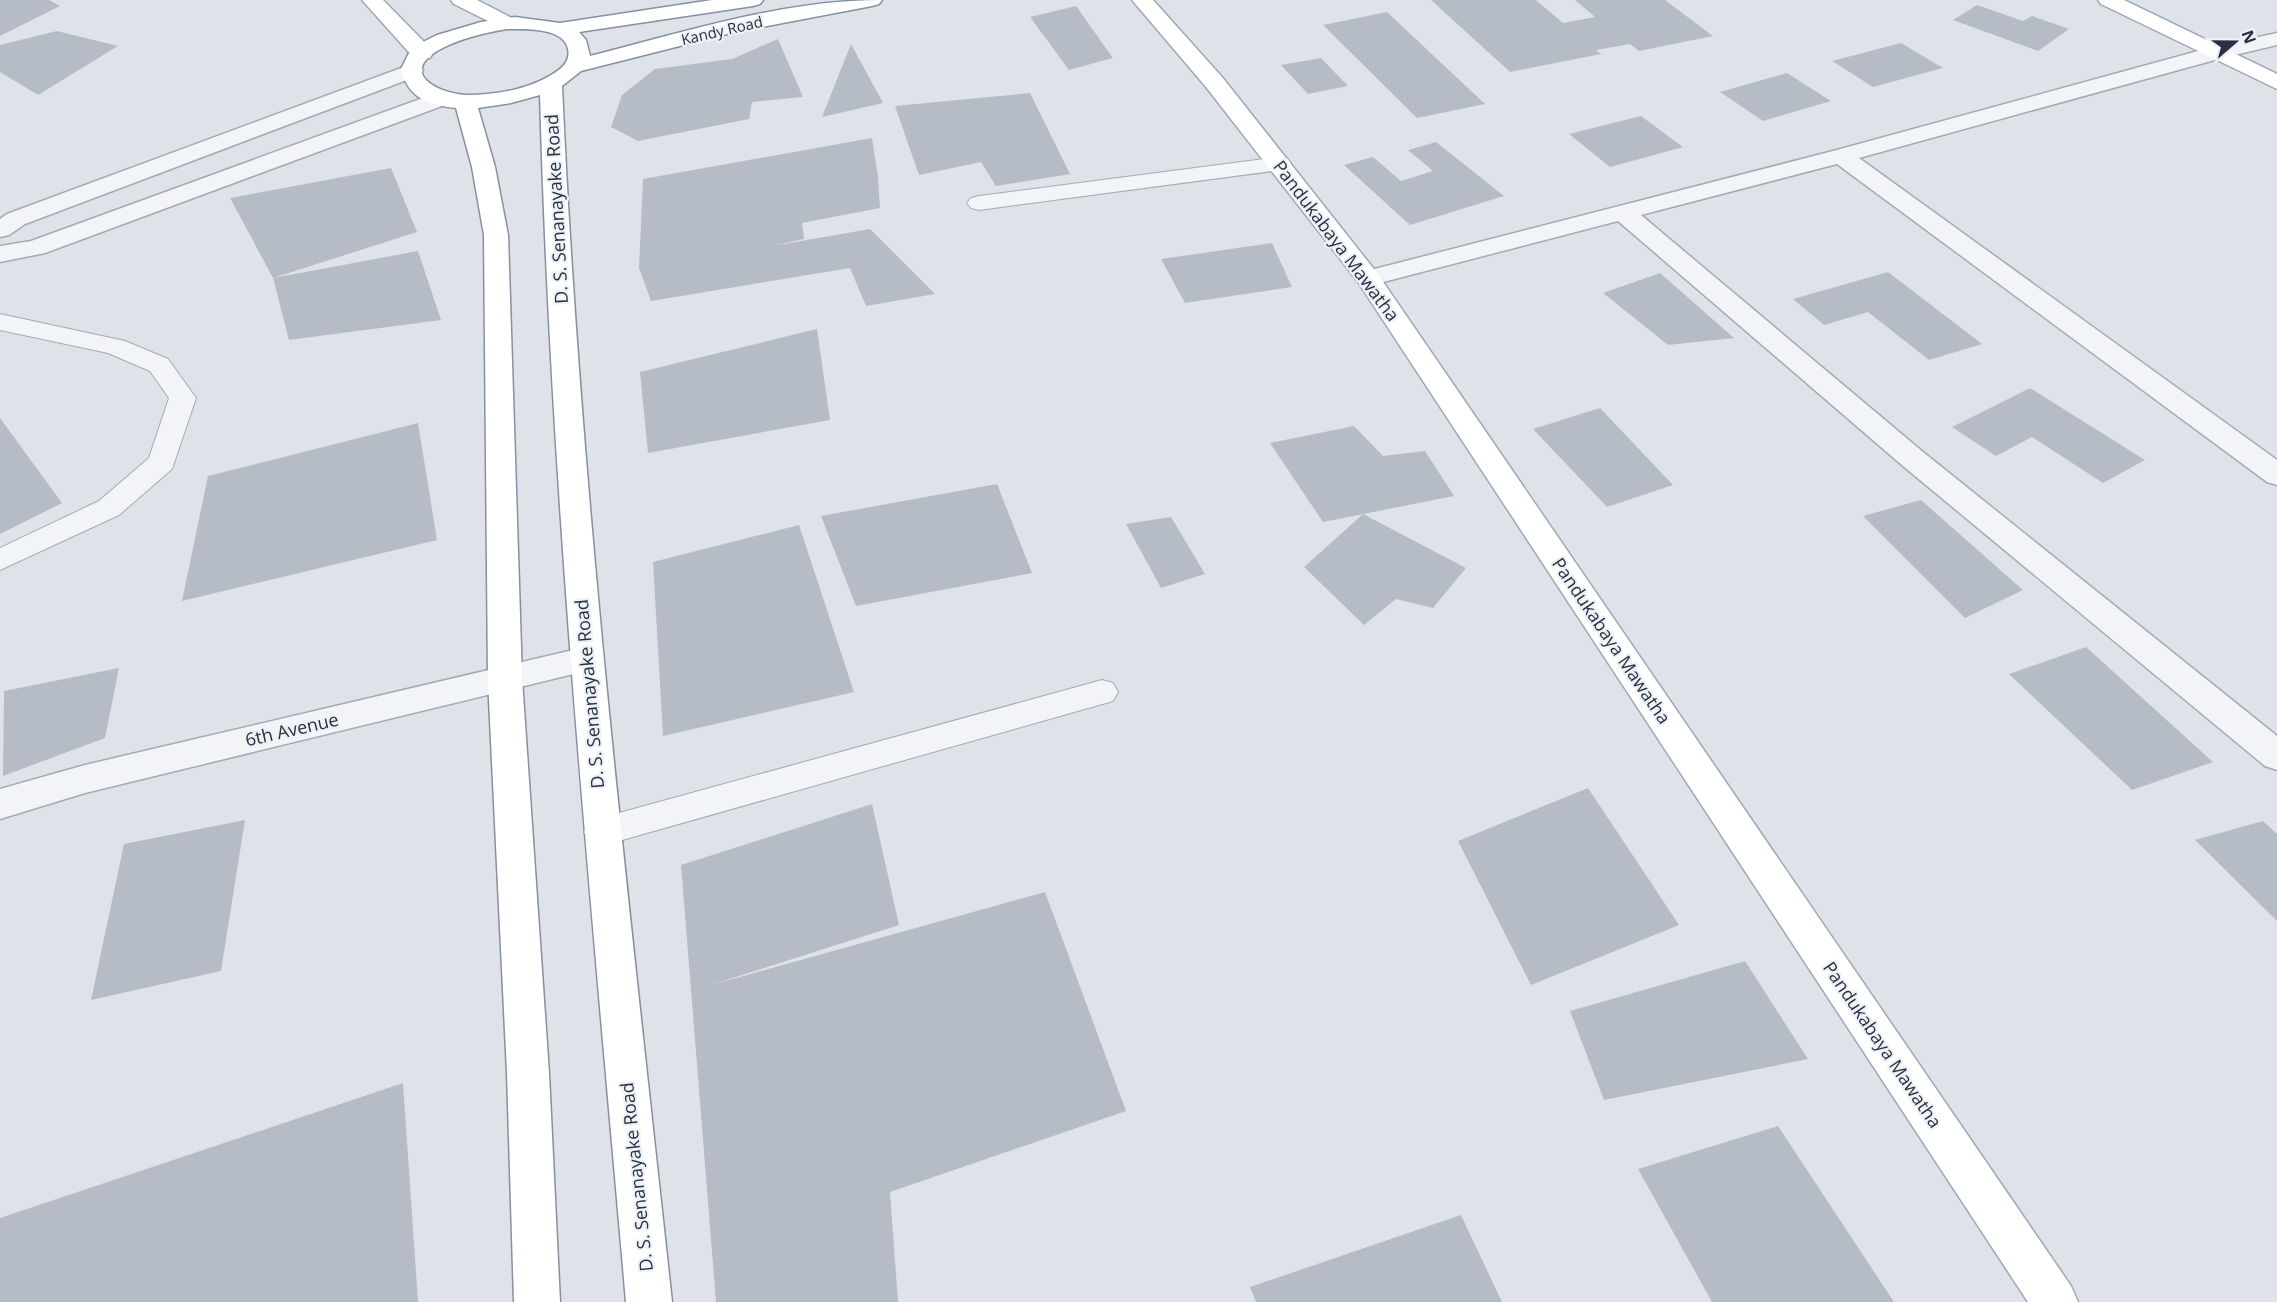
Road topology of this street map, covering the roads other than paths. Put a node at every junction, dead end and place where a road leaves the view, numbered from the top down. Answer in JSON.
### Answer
{"nodes":[{"id":1,"x":372,"y":0,"type":"edge"},
{"id":2,"x":461,"y":0,"type":"edge"},
{"id":3,"x":753,"y":0,"type":"edge"},
{"id":4,"x":872,"y":0,"type":"edge"},
{"id":5,"x":1142,"y":0,"type":"edge"},
{"id":6,"x":2108,"y":0,"type":"edge"},
{"id":7,"x":507,"y":23,"type":"junction"},
{"id":8,"x":560,"y":29,"type":"junction"},
{"id":9,"x":2277,"y":39,"type":"edge"},
{"id":10,"x":2217,"y":53,"type":"junction"},
{"id":11,"x":417,"y":62,"type":"junction"},
{"id":12,"x":562,"y":76,"type":"junction"},
{"id":13,"x":2277,"y":82,"type":"edge"},
{"id":14,"x":454,"y":100,"type":"junction"},
{"id":15,"x":1841,"y":156,"type":"junction"},
{"id":16,"x":1280,"y":164,"type":"junction"},
{"id":17,"x":979,"y":203,"type":"dead end"},
{"id":18,"x":1624,"y":213,"type":"junction"},
{"id":19,"x":0,"y":230,"type":"edge"},
{"id":20,"x":0,"y":254,"type":"edge"},
{"id":21,"x":1368,"y":278,"type":"junction"},
{"id":22,"x":0,"y":322,"type":"edge"},
{"id":23,"x":2277,"y":475,"type":"edge"},
{"id":24,"x":0,"y":560,"type":"edge"},
{"id":25,"x":586,"y":659,"type":"junction"},
{"id":26,"x":505,"y":679,"type":"junction"},
{"id":27,"x":1102,"y":692,"type":"dead end"},
{"id":28,"x":2277,"y":756,"type":"edge"},
{"id":29,"x":0,"y":804,"type":"edge"},
{"id":30,"x":601,"y":832,"type":"junction"},
{"id":31,"x":537,"y":1302,"type":"edge"},
{"id":32,"x":650,"y":1302,"type":"edge"},
{"id":33,"x":2055,"y":1302,"type":"edge"}],
"edges":[{"from":1,"to":11,"type":"main road"},
{"from":2,"to":7,"type":"main road"},
{"from":3,"to":8,"type":"main road","name":"Kandy Road"},
{"from":4,"to":12,"type":"main road","name":"Kandy Road"},
{"from":5,"to":16,"type":"main road","name":"Pandukabaya Mawatha"},
{"from":6,"to":10,"type":"main road"},
{"from":7,"to":8,"type":"main road","name":"Kandy Road"},
{"from":7,"to":11,"type":"main road"},
{"from":8,"to":12,"type":"main road","name":"D. S. Senanayake Road"},
{"from":9,"to":10,"type":"street"},
{"from":10,"to":13,"type":"main road"},
{"from":10,"to":15,"type":"street"},
{"from":11,"to":14,"type":"main road"},
{"from":11,"to":19,"type":"street"},
{"from":12,"to":14,"type":"main road","name":"Kandy Road"},
{"from":12,"to":25,"type":"main road","name":"D. S. Senanayake Road"},
{"from":14,"to":20,"type":"street"},
{"from":14,"to":26,"type":"main road"},
{"from":15,"to":18,"type":"street"},
{"from":15,"to":23,"type":"street"},
{"from":16,"to":17,"type":"lane"},
{"from":16,"to":21,"type":"main road","name":"Pandukabaya Mawatha"},
{"from":18,"to":21,"type":"street"},
{"from":18,"to":28,"type":"street"},
{"from":21,"to":33,"type":"main road","name":"Pandukabaya Mawatha"},
{"from":22,"to":24,"type":"lane"},
{"from":25,"to":26,"type":"street","name":"6th Avenue"},
{"from":25,"to":30,"type":"main road","name":"D. S. Senanayake Road"},
{"from":26,"to":29,"type":"street","name":"6th Avenue"},
{"from":26,"to":31,"type":"main road"},
{"from":27,"to":30,"type":"lane"},
{"from":30,"to":32,"type":"main road","name":"D. S. Senanayake Road"}]}
